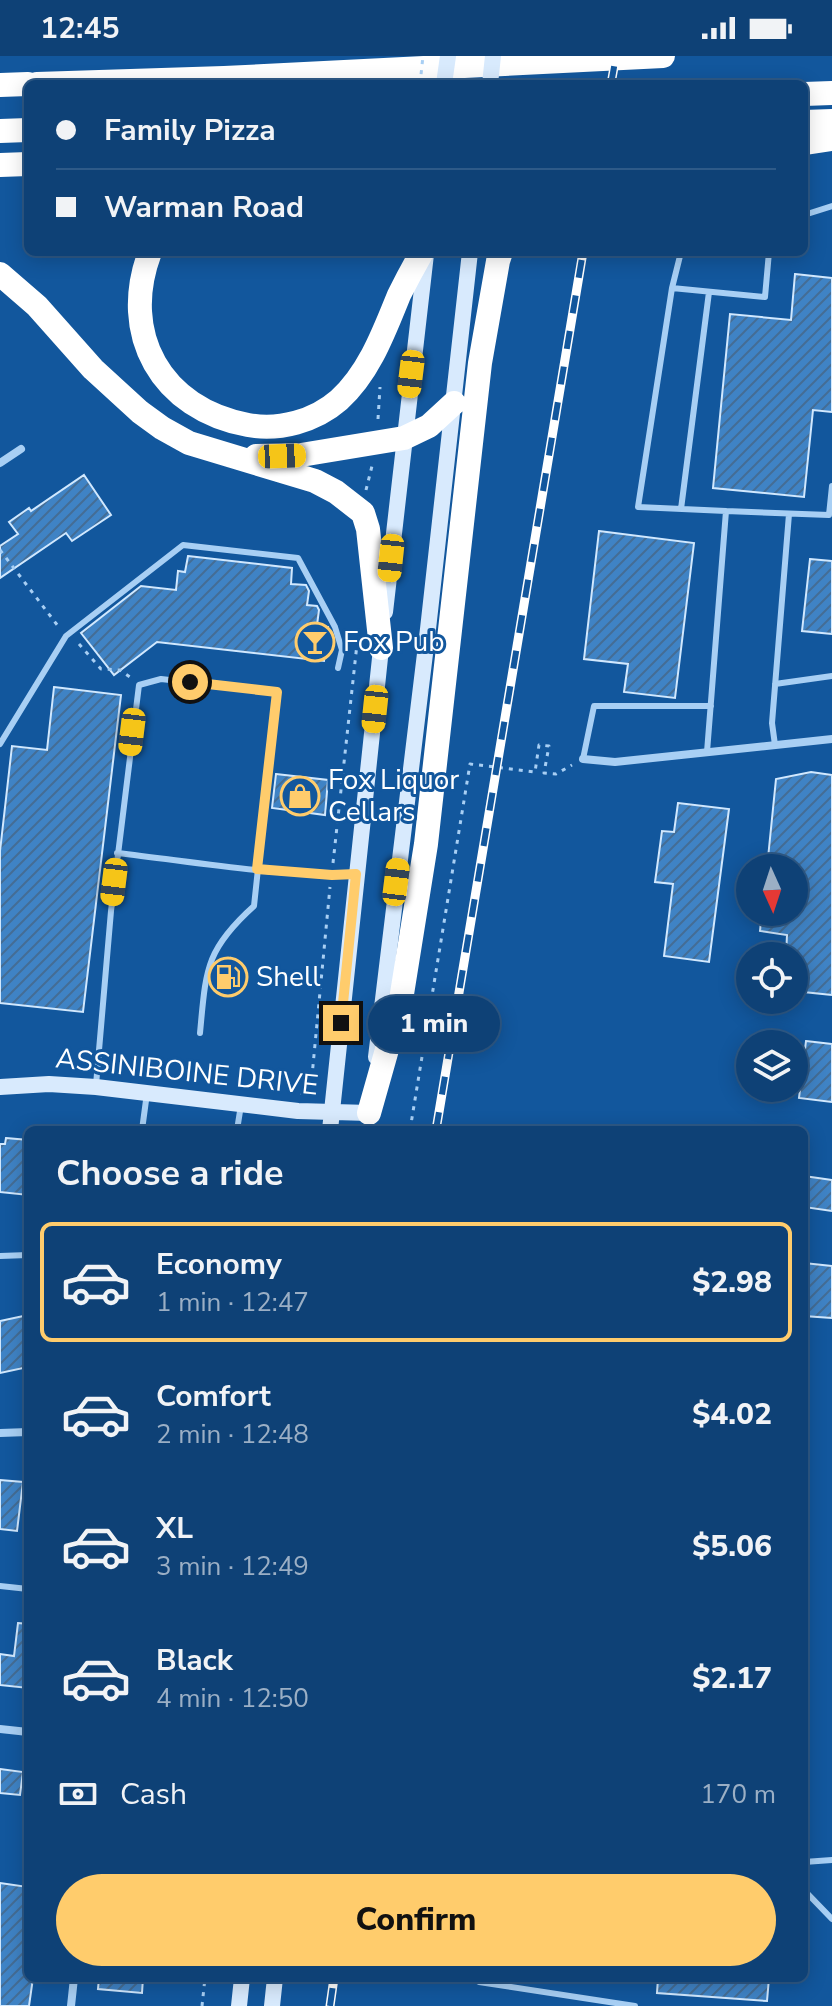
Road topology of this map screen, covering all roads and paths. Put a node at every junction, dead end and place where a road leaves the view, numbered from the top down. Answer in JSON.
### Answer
{"nodes":[{"id":1,"x":423,"y":56,"type":"edge"},
{"id":2,"x":448,"y":56,"type":"edge"},
{"id":3,"x":493,"y":56,"type":"edge"},
{"id":4,"x":663,"y":56,"type":"edge"},
{"id":5,"x":162,"y":80,"type":"edge"},
{"id":6,"x":420,"y":80,"type":"edge"},
{"id":7,"x":445,"y":80,"type":"edge"},
{"id":8,"x":490,"y":80,"type":"edge"},
{"id":9,"x":24,"y":84,"type":"edge"},
{"id":10,"x":0,"y":85,"type":"edge"},
{"id":11,"x":832,"y":93,"type":"edge"},
{"id":12,"x":808,"y":94,"type":"edge"},
{"id":13,"x":832,"y":121,"type":"edge"},
{"id":14,"x":808,"y":122,"type":"edge"},
{"id":15,"x":24,"y":130,"type":"edge"},
{"id":16,"x":0,"y":131,"type":"edge"},
{"id":17,"x":832,"y":139,"type":"edge"},
{"id":18,"x":808,"y":142,"type":"edge"},
{"id":19,"x":24,"y":164,"type":"edge"},
{"id":20,"x":0,"y":165,"type":"edge"},
{"id":21,"x":832,"y":206,"type":"edge"},
{"id":22,"x":808,"y":214,"type":"edge"},
{"id":23,"x":149,"y":256,"type":"edge"},
{"id":24,"x":422,"y":256,"type":"edge"},
{"id":25,"x":424,"y":256,"type":"edge"},
{"id":26,"x":470,"y":256,"type":"edge"},
{"id":27,"x":500,"y":256,"type":"edge"},
{"id":28,"x":680,"y":256,"type":"edge"},
{"id":29,"x":769,"y":256,"type":"edge"},
{"id":30,"x":0,"y":274,"type":"edge"},
{"id":31,"x":672,"y":288,"type":"junction"},
{"id":32,"x":709,"y":292,"type":"junction"},
{"id":33,"x":454,"y":403,"type":"junction"},
{"id":34,"x":404,"y":438,"type":"junction"},
{"id":35,"x":21,"y":449,"type":"dead end"},
{"id":36,"x":218,"y":452,"type":"junction"},
{"id":37,"x":0,"y":463,"type":"edge"},
{"id":38,"x":832,"y":486,"type":"edge"},
{"id":39,"x":681,"y":509,"type":"junction"},
{"id":40,"x":726,"y":511,"type":"junction"},
{"id":41,"x":789,"y":514,"type":"junction"},
{"id":42,"x":0,"y":550,"type":"edge"},
{"id":43,"x":357,"y":635,"type":"dead end"},
{"id":44,"x":66,"y":636,"type":"junction"},
{"id":45,"x":381,"y":648,"type":"junction"},
{"id":46,"x":338,"y":668,"type":"dead end"},
{"id":47,"x":832,"y":676,"type":"edge"},
{"id":48,"x":775,"y":684,"type":"junction"},
{"id":49,"x":139,"y":685,"type":"junction"},
{"id":50,"x":711,"y":706,"type":"junction"},
{"id":51,"x":832,"y":739,"type":"edge"},
{"id":52,"x":0,"y":744,"type":"edge"},
{"id":53,"x":775,"y":745,"type":"junction"},
{"id":54,"x":707,"y":752,"type":"junction"},
{"id":55,"x":583,"y":759,"type":"junction"},
{"id":56,"x":117,"y":853,"type":"junction"},
{"id":57,"x":257,"y":869,"type":"junction"},
{"id":58,"x":356,"y":874,"type":"junction"},
{"id":59,"x":332,"y":875,"type":"junction"},
{"id":60,"x":200,"y":1033,"type":"dead end"},
{"id":61,"x":0,"y":1087,"type":"edge"},
{"id":62,"x":96,"y":1087,"type":"junction"},
{"id":63,"x":147,"y":1093,"type":"junction"},
{"id":64,"x":241,"y":1105,"type":"junction"},
{"id":65,"x":298,"y":1111,"type":"junction"},
{"id":66,"x":332,"y":1112,"type":"junction"},
{"id":67,"x":368,"y":1122,"type":"edge"},
{"id":68,"x":143,"y":1126,"type":"edge"},
{"id":69,"x":238,"y":1126,"type":"edge"},
{"id":70,"x":330,"y":1126,"type":"edge"},
{"id":71,"x":411,"y":1126,"type":"edge"},
{"id":72,"x":24,"y":1255,"type":"edge"},
{"id":73,"x":0,"y":1256,"type":"edge"},
{"id":74,"x":24,"y":1432,"type":"edge"},
{"id":75,"x":0,"y":1433,"type":"edge"},
{"id":76,"x":0,"y":1586,"type":"edge"},
{"id":77,"x":24,"y":1589,"type":"edge"},
{"id":78,"x":0,"y":1729,"type":"edge"},
{"id":79,"x":24,"y":1732,"type":"edge"},
{"id":80,"x":832,"y":1860,"type":"edge"},
{"id":81,"x":808,"y":1862,"type":"edge"},
{"id":82,"x":808,"y":1894,"type":"edge"},
{"id":83,"x":832,"y":1919,"type":"edge"},
{"id":84,"x":74,"y":1982,"type":"edge"},
{"id":85,"x":205,"y":1982,"type":"edge"},
{"id":86,"x":242,"y":1982,"type":"edge"},
{"id":87,"x":275,"y":1982,"type":"edge"},
{"id":88,"x":479,"y":1982,"type":"dead end"},
{"id":89,"x":71,"y":2006,"type":"edge"},
{"id":90,"x":202,"y":2006,"type":"edge"},
{"id":91,"x":239,"y":2006,"type":"edge"},
{"id":92,"x":272,"y":2006,"type":"edge"},
{"id":93,"x":635,"y":2006,"type":"edge"}],
"edges":[{"from":1,"to":6,"type":"path","bridge":true},
{"from":2,"to":7,"type":"main road","bridge":true},
{"from":3,"to":8,"type":"main road","bridge":true},
{"from":4,"to":5,"type":"highway"},
{"from":9,"to":10,"type":"highway"},
{"from":11,"to":12,"type":"highway"},
{"from":13,"to":14,"type":"highway"},
{"from":15,"to":16,"type":"highway"},
{"from":17,"to":18,"type":"highway"},
{"from":19,"to":20,"type":"highway"},
{"from":21,"to":22,"type":"lane"},
{"from":23,"to":24,"type":"highway"},
{"from":25,"to":34,"type":"main road"},
{"from":26,"to":33,"type":"main road"},
{"from":27,"to":67,"type":"highway"},
{"from":28,"to":31,"type":"lane"},
{"from":29,"to":32,"type":"lane"},
{"from":30,"to":36,"type":"highway"},
{"from":31,"to":32,"type":"lane"},
{"from":31,"to":39,"type":"lane"},
{"from":32,"to":39,"type":"lane"},
{"from":33,"to":34,"type":"highway"},
{"from":33,"to":67,"type":"main road"},
{"from":34,"to":36,"type":"highway"},
{"from":34,"to":45,"type":"main road"},
{"from":35,"to":37,"type":"street"},
{"from":36,"to":45,"type":"highway"},
{"from":38,"to":41,"type":"lane"},
{"from":39,"to":40,"type":"lane"},
{"from":40,"to":41,"type":"lane"},
{"from":40,"to":50,"type":"lane"},
{"from":41,"to":48,"type":"lane"},
{"from":42,"to":44,"type":"path"},
{"from":43,"to":59,"type":"path"},
{"from":44,"to":46,"type":"lane"},
{"from":44,"to":49,"type":"path"},
{"from":44,"to":52,"type":"lane"},
{"from":45,"to":58,"type":"main road"},
{"from":47,"to":48,"type":"lane"},
{"from":48,"to":53,"type":"lane"},
{"from":49,"to":56,"type":"lane"},
{"from":49,"to":57,"type":"lane"},
{"from":50,"to":54,"type":"lane"},
{"from":50,"to":55,"type":"lane"},
{"from":51,"to":53,"type":"street"},
{"from":53,"to":54,"type":"street"},
{"from":54,"to":55,"type":"street"},
{"from":55,"to":71,"type":"path"},
{"from":56,"to":57,"type":"lane"},
{"from":56,"to":62,"type":"lane"},
{"from":57,"to":59,"type":"lane"},
{"from":57,"to":60,"type":"lane"},
{"from":58,"to":59,"type":"lane"},
{"from":58,"to":66,"type":"main road"},
{"from":59,"to":65,"type":"path"},
{"from":61,"to":62,"type":"main road","name":"ASSINIBOINE DRIVE"},
{"from":62,"to":63,"type":"main road","name":"ASSINIBOINE DRIVE"},
{"from":63,"to":64,"type":"main road","name":"ASSINIBOINE DRIVE"},
{"from":63,"to":68,"type":"lane"},
{"from":64,"to":65,"type":"main road","name":"ASSINIBOINE DRIVE"},
{"from":64,"to":69,"type":"lane"},
{"from":65,"to":66,"type":"main road","name":"ASSINIBOINE DRIVE"},
{"from":66,"to":67,"type":"main road","name":"ASSINIBOINE DRIVE"},
{"from":66,"to":70,"type":"main road"},
{"from":72,"to":73,"type":"lane"},
{"from":74,"to":75,"type":"street"},
{"from":76,"to":77,"type":"lane"},
{"from":78,"to":79,"type":"street"},
{"from":80,"to":81,"type":"lane"},
{"from":82,"to":83,"type":"lane"},
{"from":84,"to":89,"type":"street"},
{"from":85,"to":90,"type":"path"},
{"from":86,"to":91,"type":"main road"},
{"from":87,"to":92,"type":"main road"},
{"from":88,"to":93,"type":"lane"}]}
